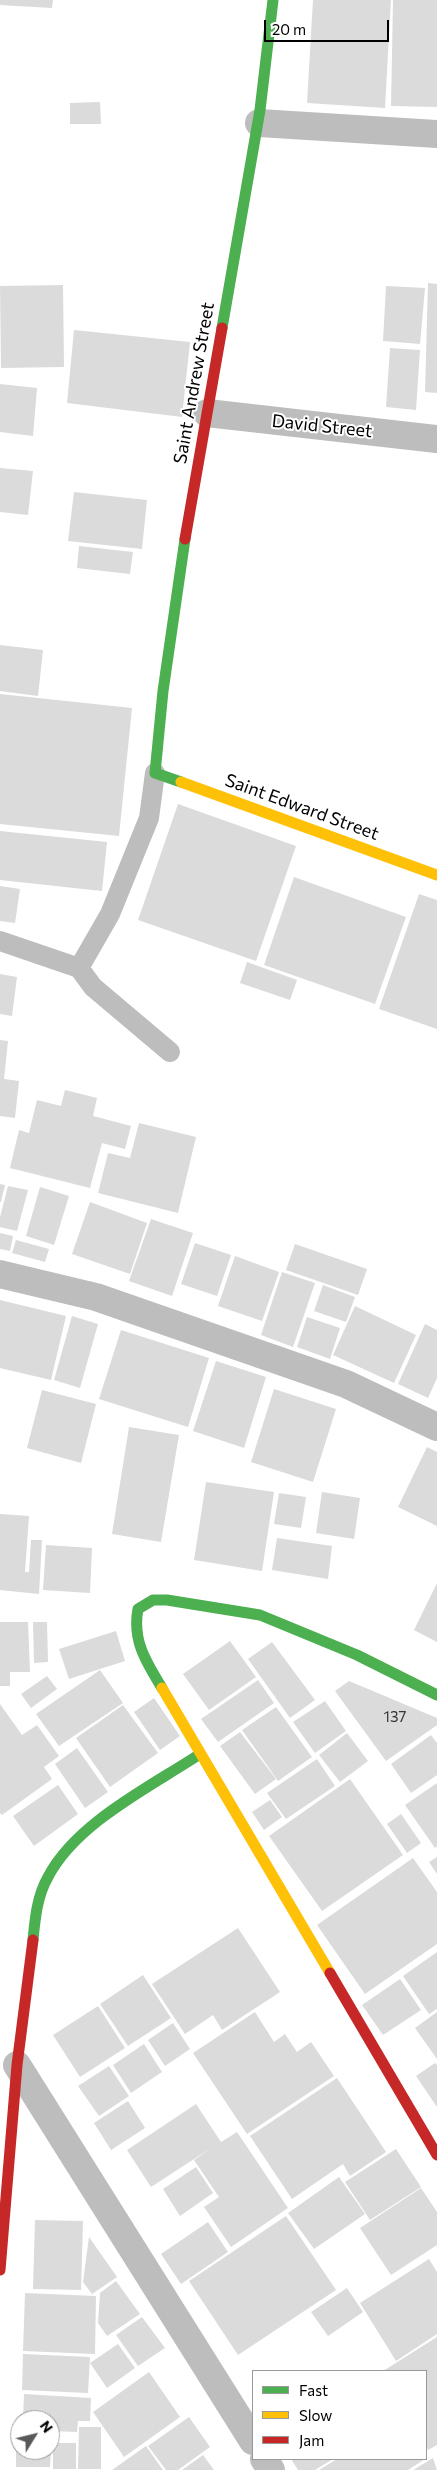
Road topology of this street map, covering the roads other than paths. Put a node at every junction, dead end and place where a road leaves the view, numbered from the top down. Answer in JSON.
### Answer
{"nodes":[{"id":1,"x":273,"y":0,"type":"edge"},
{"id":2,"x":259,"y":123,"type":"junction"},
{"id":3,"x":437,"y":134,"type":"edge"},
{"id":4,"x":206,"y":413,"type":"junction"},
{"id":5,"x":437,"y":439,"type":"edge"},
{"id":6,"x":155,"y":773,"type":"junction"},
{"id":7,"x":437,"y":875,"type":"edge"},
{"id":8,"x":0,"y":941,"type":"edge"},
{"id":9,"x":79,"y":968,"type":"junction"},
{"id":10,"x":170,"y":1052,"type":"dead end"},
{"id":11,"x":0,"y":1274,"type":"edge"},
{"id":12,"x":437,"y":1427,"type":"edge"},
{"id":13,"x":437,"y":1694,"type":"edge"},
{"id":14,"x":200,"y":1754,"type":"junction"},
{"id":15,"x":17,"y":2065,"type":"junction"},
{"id":16,"x":437,"y":2155,"type":"edge"},
{"id":17,"x":0,"y":2270,"type":"edge"},
{"id":18,"x":252,"y":2439,"type":"edge"}],
"edges":[{"from":1,"to":2,"type":"street","name":"Saint Andrew Street"},
{"from":2,"to":3,"type":"street"},
{"from":2,"to":4,"type":"street","name":"Saint Andrew Street"},
{"from":4,"to":5,"type":"street","name":"David Street"},
{"from":4,"to":6,"type":"street","name":"Saint Andrew Street"},
{"from":6,"to":7,"type":"street","name":"Saint Edward Street"},
{"from":6,"to":9,"type":"lane"},
{"from":8,"to":9,"type":"lane"},
{"from":9,"to":10,"type":"lane"},
{"from":11,"to":12,"type":"street"},
{"from":13,"to":14,"type":"street"},
{"from":14,"to":15,"type":"street"},
{"from":14,"to":16,"type":"street"},
{"from":15,"to":17,"type":"street"},
{"from":15,"to":18,"type":"street"}]}
